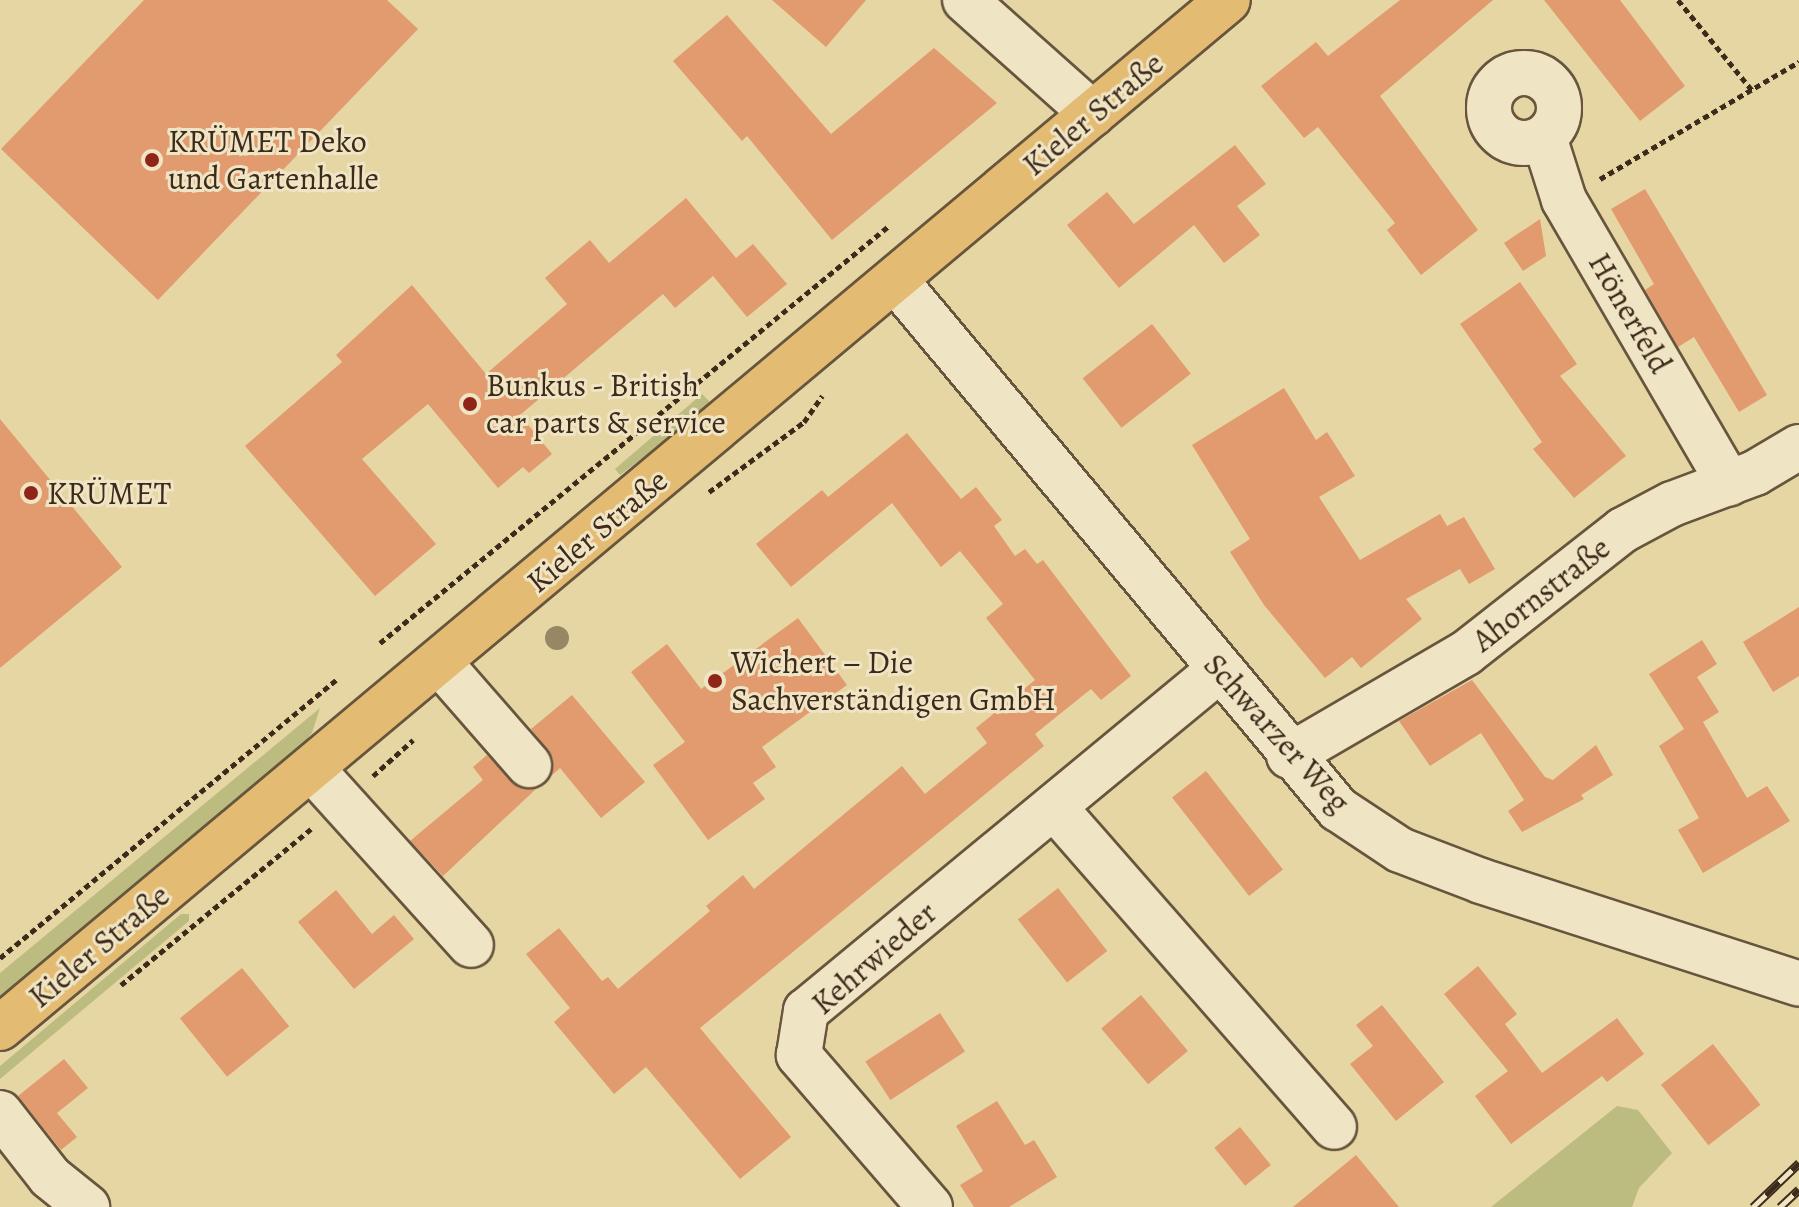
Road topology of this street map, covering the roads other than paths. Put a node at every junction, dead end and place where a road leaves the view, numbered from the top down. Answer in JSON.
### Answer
{"nodes":[{"id":1,"x":965,"y":0,"type":"edge"},
{"id":2,"x":1228,"y":0,"type":"edge"},
{"id":3,"x":1093,"y":114,"type":"junction"},
{"id":4,"x":1544,"y":137,"type":"dead end"},
{"id":5,"x":896,"y":281,"type":"junction"},
{"id":6,"x":1799,"y":447,"type":"edge"},
{"id":7,"x":1729,"y":483,"type":"junction"},
{"id":8,"x":439,"y":662,"type":"junction"},
{"id":9,"x":1219,"y":670,"type":"junction"},
{"id":10,"x":1289,"y":756,"type":"junction"},
{"id":11,"x":529,"y":765,"type":"dead end"},
{"id":12,"x":312,"y":769,"type":"junction"},
{"id":13,"x":1054,"y":807,"type":"junction"},
{"id":14,"x":471,"y":945,"type":"dead end"},
{"id":15,"x":1799,"y":984,"type":"edge"},
{"id":16,"x":0,"y":1028,"type":"edge"},
{"id":17,"x":0,"y":1113,"type":"edge"},
{"id":18,"x":1334,"y":1127,"type":"dead end"},
{"id":19,"x":87,"y":1207,"type":"edge"},
{"id":20,"x":930,"y":1207,"type":"edge"}],
"edges":[{"from":1,"to":3,"type":"street"},
{"from":2,"to":3,"type":"main road","name":"Kieler Straße"},
{"from":3,"to":5,"type":"main road","name":"Kieler Straße"},
{"from":4,"to":7,"type":"street","name":"Hönerfeld"},
{"from":5,"to":8,"type":"main road","name":"Kieler Straße"},
{"from":5,"to":9,"type":"street","name":"Schwarzer Weg"},
{"from":6,"to":7,"type":"street","name":"Ahornstraße"},
{"from":7,"to":10,"type":"street","name":"Ahornstraße"},
{"from":8,"to":11,"type":"street"},
{"from":8,"to":12,"type":"main road","name":"Kieler Straße"},
{"from":9,"to":10,"type":"street","name":"Schwarzer Weg"},
{"from":9,"to":13,"type":"street","name":"Kehrwieder"},
{"from":10,"to":15,"type":"street","name":"Schwarzer Weg"},
{"from":12,"to":14,"type":"street"},
{"from":12,"to":16,"type":"main road","name":"Kieler Straße"},
{"from":13,"to":18,"type":"street"},
{"from":13,"to":20,"type":"street","name":"Kehrwieder"},
{"from":17,"to":19,"type":"street"}]}
